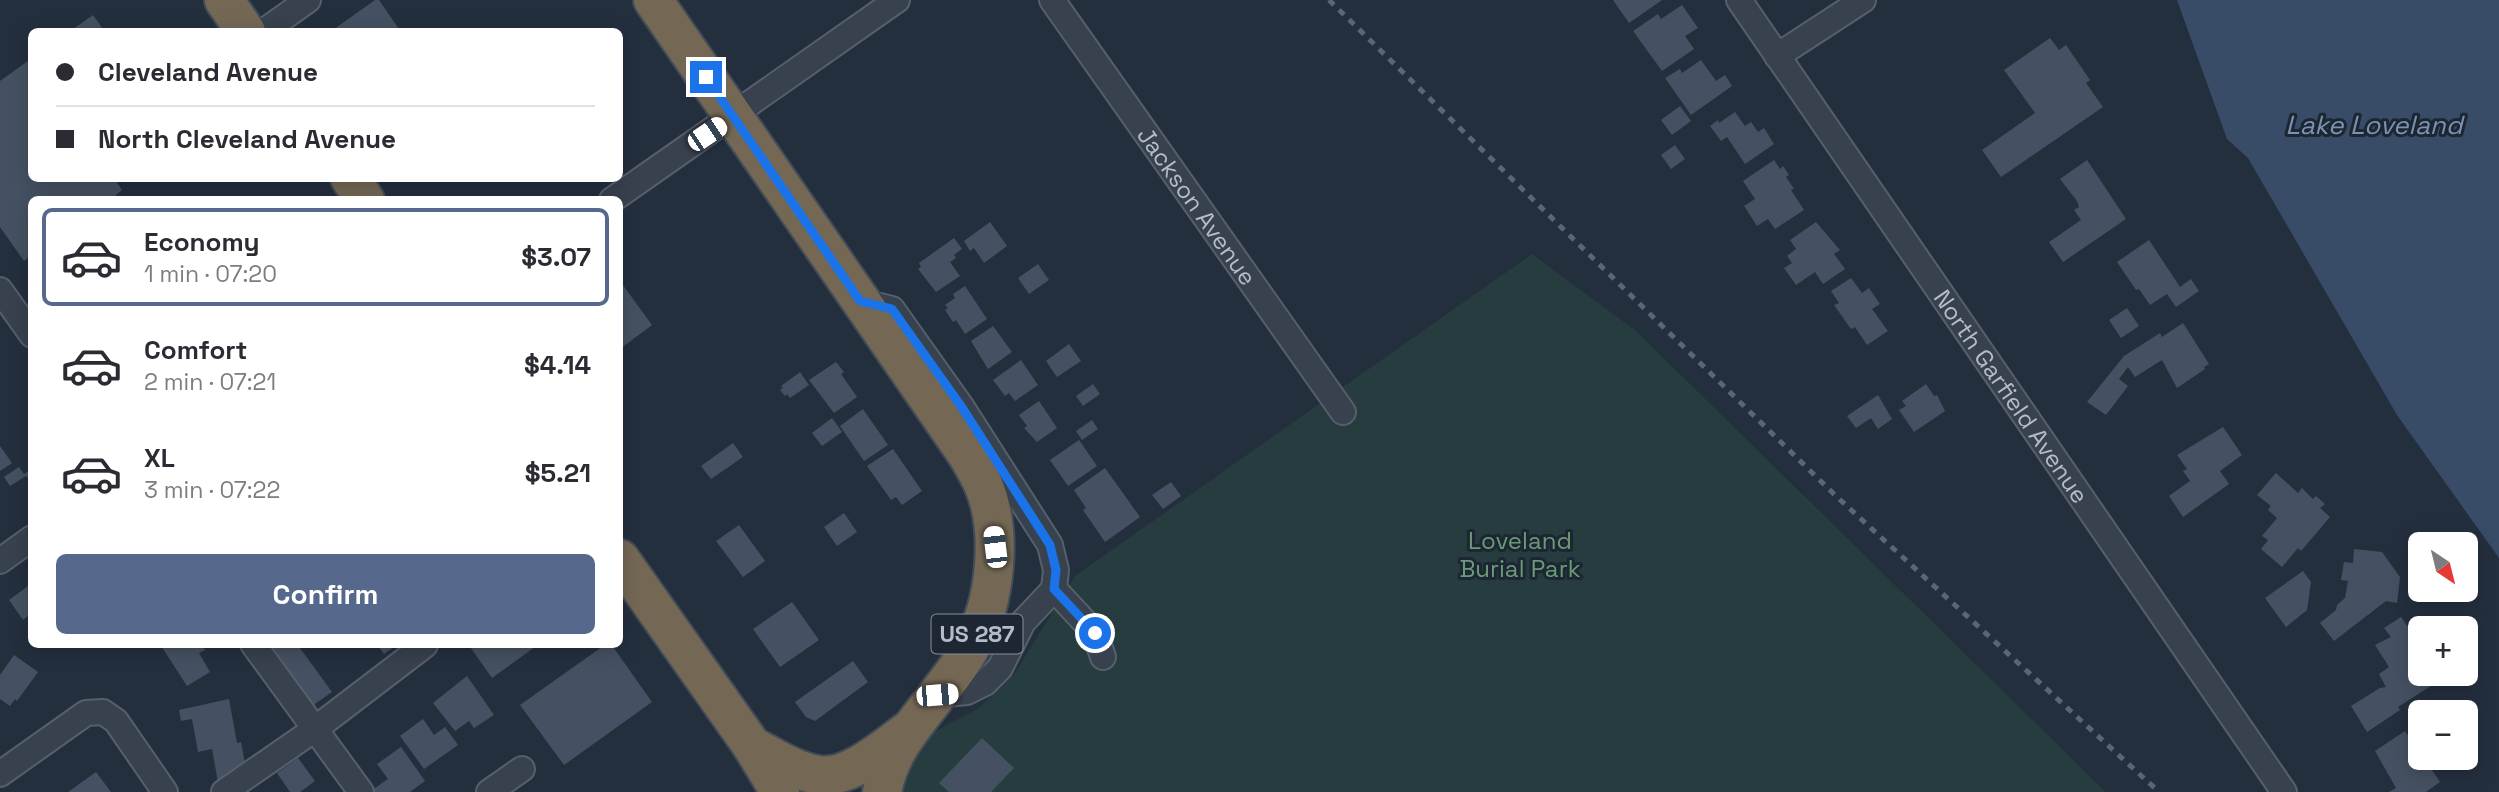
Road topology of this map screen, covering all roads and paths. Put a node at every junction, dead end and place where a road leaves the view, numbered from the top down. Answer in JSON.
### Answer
{"nodes":[{"id":1,"x":224,"y":0,"type":"edge"},
{"id":2,"x":308,"y":0,"type":"edge"},
{"id":3,"x":653,"y":0,"type":"edge"},
{"id":4,"x":897,"y":0,"type":"edge"},
{"id":5,"x":1052,"y":0,"type":"edge"},
{"id":6,"x":1738,"y":0,"type":"edge"},
{"id":7,"x":1863,"y":0,"type":"edge"},
{"id":8,"x":243,"y":28,"type":"edge"},
{"id":9,"x":269,"y":28,"type":"edge"},
{"id":10,"x":1777,"y":56,"type":"junction"},
{"id":11,"x":733,"y":116,"type":"junction"},
{"id":12,"x":618,"y":196,"type":"edge"},
{"id":13,"x":0,"y":290,"type":"edge"},
{"id":14,"x":860,"y":301,"type":"junction"},
{"id":15,"x":28,"y":329,"type":"edge"},
{"id":16,"x":1343,"y":412,"type":"dead end"},
{"id":17,"x":28,"y":541,"type":"edge"},
{"id":18,"x":0,"y":561,"type":"edge"},
{"id":19,"x":623,"y":563,"type":"edge"},
{"id":20,"x":1054,"y":589,"type":"junction"},
{"id":21,"x":256,"y":648,"type":"edge"},
{"id":22,"x":421,"y":648,"type":"edge"},
{"id":23,"x":1103,"y":657,"type":"dead end"},
{"id":24,"x":937,"y":695,"type":"junction"},
{"id":25,"x":315,"y":729,"type":"junction"},
{"id":26,"x":908,"y":730,"type":"junction"},
{"id":27,"x":752,"y":746,"type":"junction"},
{"id":28,"x":522,"y":769,"type":"dead end"},
{"id":29,"x":0,"y":774,"type":"edge"},
{"id":30,"x":165,"y":792,"type":"edge"},
{"id":31,"x":224,"y":792,"type":"edge"},
{"id":32,"x":361,"y":792,"type":"edge"},
{"id":33,"x":489,"y":792,"type":"edge"},
{"id":34,"x":780,"y":792,"type":"edge"},
{"id":35,"x":882,"y":792,"type":"edge"},
{"id":36,"x":2284,"y":792,"type":"edge"}],
"edges":[{"from":1,"to":8,"type":"highway"},
{"from":2,"to":9,"type":"street"},
{"from":3,"to":11,"type":"highway","number":"US 287"},
{"from":4,"to":11,"type":"street"},
{"from":5,"to":16,"type":"street","name":"Jackson Avenue"},
{"from":6,"to":10,"type":"street","name":"North Garfield Avenue"},
{"from":7,"to":10,"type":"street"},
{"from":10,"to":36,"type":"street","name":"North Garfield Avenue"},
{"from":11,"to":12,"type":"street"},
{"from":11,"to":14,"type":"highway","number":"US 287"},
{"from":13,"to":15,"type":"street"},
{"from":14,"to":20,"type":"street"},
{"from":14,"to":24,"type":"highway","number":"US 287"},
{"from":17,"to":18,"type":"street"},
{"from":19,"to":27,"type":"highway"},
{"from":20,"to":23,"type":"street"},
{"from":20,"to":24,"type":"street"},
{"from":21,"to":25,"type":"street"},
{"from":22,"to":25,"type":"street"},
{"from":24,"to":26,"type":"highway","number":"US 287"},
{"from":25,"to":31,"type":"street"},
{"from":25,"to":32,"type":"street"},
{"from":26,"to":27,"type":"highway"},
{"from":26,"to":35,"type":"highway","number":"US 287"},
{"from":27,"to":34,"type":"highway"},
{"from":28,"to":33,"type":"street"},
{"from":29,"to":30,"type":"street"}]}
